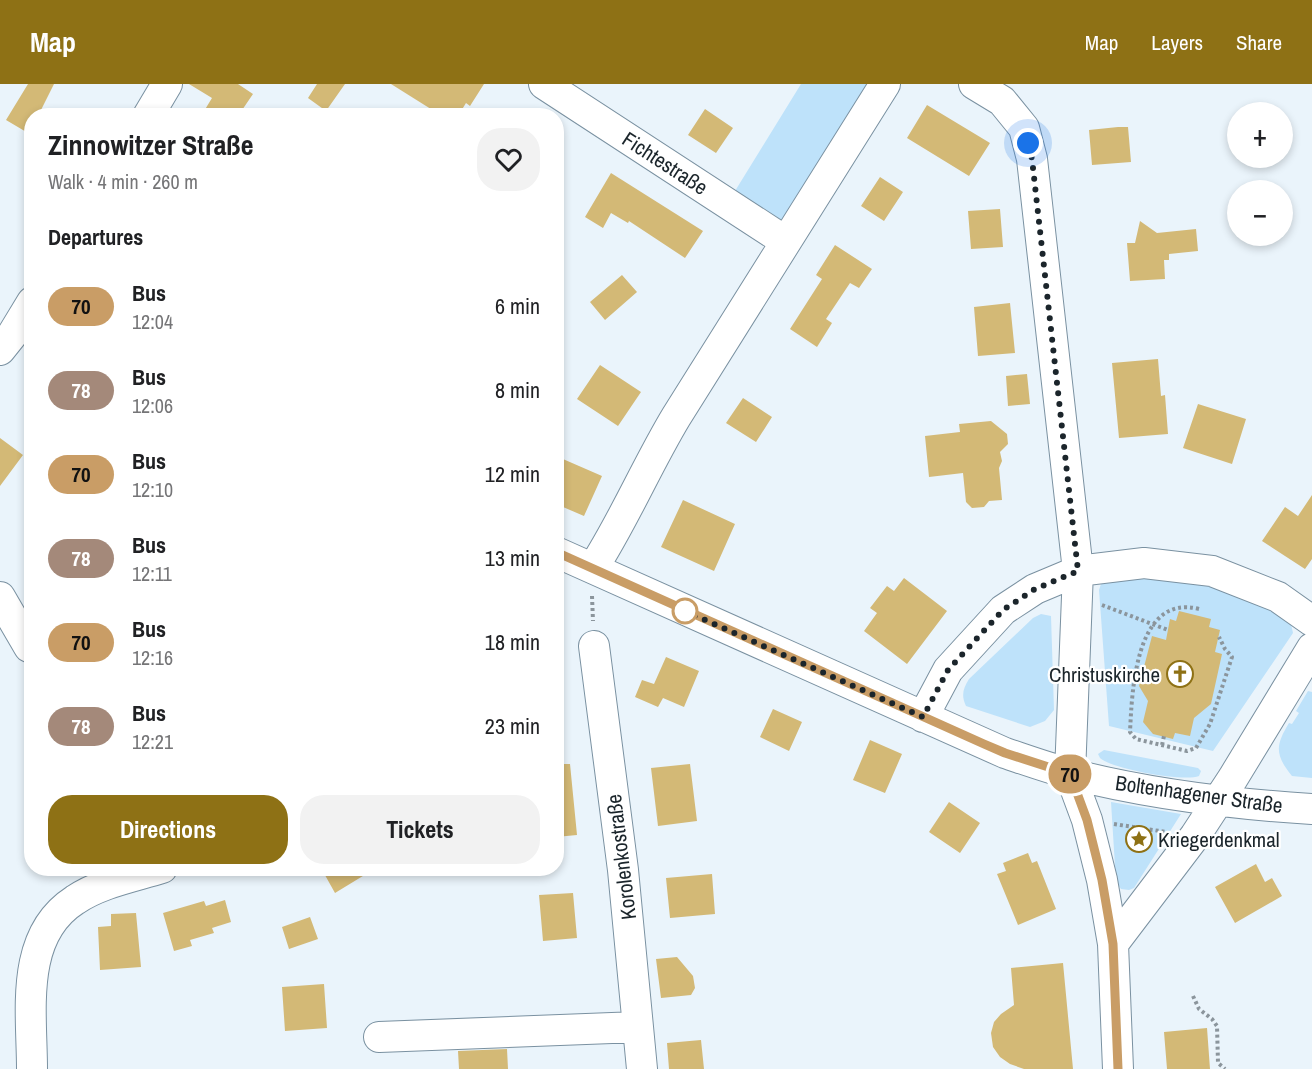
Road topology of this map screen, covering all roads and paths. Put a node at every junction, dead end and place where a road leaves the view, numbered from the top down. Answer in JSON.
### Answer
{"nodes":[{"id":1,"x":167,"y":84,"type":"edge"},
{"id":2,"x":544,"y":84,"type":"edge"},
{"id":3,"x":885,"y":84,"type":"edge"},
{"id":4,"x":974,"y":84,"type":"edge"},
{"id":5,"x":153,"y":108,"type":"edge"},
{"id":6,"x":785,"y":241,"type":"junction"},
{"id":7,"x":22,"y":311,"type":"edge"},
{"id":8,"x":0,"y":350,"type":"edge"},
{"id":9,"x":564,"y":556,"type":"edge"},
{"id":10,"x":593,"y":568,"type":"junction"},
{"id":11,"x":1077,"y":583,"type":"junction"},
{"id":12,"x":0,"y":597,"type":"edge"},
{"id":13,"x":1199,"y":609,"type":"dead end"},
{"id":14,"x":1312,"y":621,"type":"edge"},
{"id":15,"x":1152,"y":625,"type":"junction"},
{"id":16,"x":1168,"y":630,"type":"dead end"},
{"id":17,"x":1219,"y":637,"type":"dead end"},
{"id":18,"x":24,"y":640,"type":"edge"},
{"id":19,"x":594,"y":646,"type":"joint"},
{"id":20,"x":1312,"y":648,"type":"edge"},
{"id":21,"x":923,"y":717,"type":"junction"},
{"id":22,"x":1164,"y":736,"type":"dead end"},
{"id":23,"x":1162,"y":745,"type":"junction"},
{"id":24,"x":1070,"y":774,"type":"junction"},
{"id":25,"x":1219,"y":800,"type":"junction"},
{"id":26,"x":1312,"y":809,"type":"edge"},
{"id":27,"x":1087,"y":820,"type":"junction"},
{"id":28,"x":1195,"y":836,"type":"junction"},
{"id":29,"x":136,"y":876,"type":"edge"},
{"id":30,"x":1113,"y":944,"type":"junction"},
{"id":31,"x":1193,"y":996,"type":"dead end"},
{"id":32,"x":638,"y":1027,"type":"junction"},
{"id":33,"x":379,"y":1037,"type":"dead end"},
{"id":34,"x":32,"y":1069,"type":"edge"},
{"id":35,"x":642,"y":1069,"type":"edge"},
{"id":36,"x":1118,"y":1069,"type":"edge"},
{"id":37,"x":1225,"y":1069,"type":"edge"}],
"edges":[{"from":1,"to":5,"type":"street"},
{"from":2,"to":6,"type":"street","name":"Fichtestraße"},
{"from":3,"to":6,"type":"street"},
{"from":4,"to":11,"type":"street"},
{"from":6,"to":10,"type":"street"},
{"from":7,"to":8,"type":"street"},
{"from":9,"to":10,"type":"street","name":"Boltenhagener Straße"},
{"from":10,"to":19,"type":"path"},
{"from":10,"to":21,"type":"street","name":"Boltenhagener Straße"},
{"from":11,"to":14,"type":"street"},
{"from":11,"to":15,"type":"path"},
{"from":11,"to":21,"type":"street"},
{"from":11,"to":24,"type":"street"},
{"from":12,"to":18,"type":"street"},
{"from":13,"to":15,"type":"path"},
{"from":15,"to":16,"type":"path"},
{"from":15,"to":23,"type":"path"},
{"from":17,"to":23,"type":"path"},
{"from":19,"to":32,"type":"street","name":"Korolenkostraße"},
{"from":20,"to":25,"type":"street"},
{"from":21,"to":24,"type":"street","name":"Boltenhagener Straße"},
{"from":22,"to":23,"type":"path"},
{"from":24,"to":25,"type":"street","name":"Boltenhagener Straße"},
{"from":24,"to":27,"type":"street"},
{"from":25,"to":26,"type":"street","name":"Boltenhagener Straße"},
{"from":25,"to":28,"type":"street"},
{"from":27,"to":28,"type":"path"},
{"from":27,"to":30,"type":"street"},
{"from":28,"to":30,"type":"street"},
{"from":29,"to":34,"type":"street"},
{"from":30,"to":36,"type":"street"},
{"from":31,"to":37,"type":"path"},
{"from":32,"to":33,"type":"street"},
{"from":32,"to":35,"type":"street","name":"Korolenkostraße"}]}
